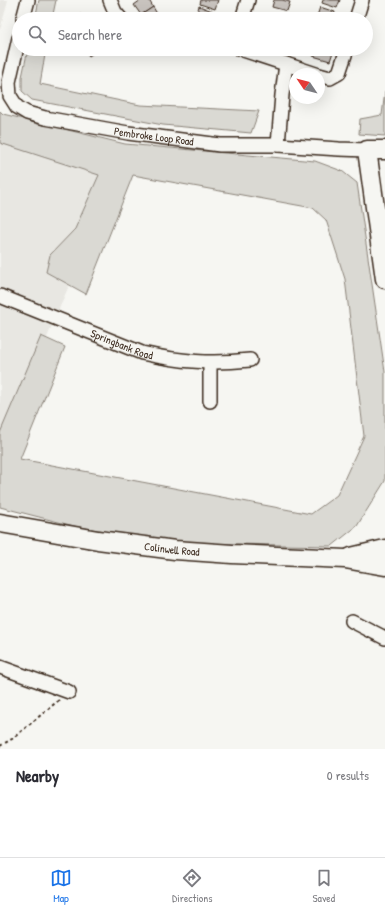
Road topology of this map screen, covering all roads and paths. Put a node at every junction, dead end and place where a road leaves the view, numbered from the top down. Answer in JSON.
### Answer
{"nodes":[{"id":1,"x":28,"y":0,"type":"edge"},
{"id":2,"x":248,"y":0,"type":"edge"},
{"id":3,"x":362,"y":0,"type":"edge"},
{"id":4,"x":25,"y":12,"type":"edge"},
{"id":5,"x":244,"y":12,"type":"edge"},
{"id":6,"x":358,"y":12,"type":"edge"},
{"id":7,"x":15,"y":56,"type":"edge"},
{"id":8,"x":261,"y":56,"type":"edge"},
{"id":9,"x":345,"y":56,"type":"edge"},
{"id":10,"x":286,"y":64,"type":"junction"},
{"id":11,"x":298,"y":68,"type":"edge"},
{"id":12,"x":325,"y":77,"type":"edge"},
{"id":13,"x":278,"y":145,"type":"junction"},
{"id":14,"x":367,"y":150,"type":"junction"},
{"id":15,"x":385,"y":150,"type":"edge"},
{"id":16,"x":385,"y":279,"type":"edge"},
{"id":17,"x":0,"y":296,"type":"edge"},
{"id":18,"x":250,"y":360,"type":"dead end"},
{"id":19,"x":210,"y":363,"type":"junction"},
{"id":20,"x":210,"y":401,"type":"dead end"},
{"id":21,"x":0,"y":523,"type":"edge"},
{"id":22,"x":385,"y":549,"type":"edge"},
{"id":23,"x":345,"y":558,"type":"junction"},
{"id":24,"x":385,"y":566,"type":"edge"},
{"id":25,"x":352,"y":621,"type":"dead end"},
{"id":26,"x":385,"y":638,"type":"edge"},
{"id":27,"x":0,"y":667,"type":"edge"},
{"id":28,"x":69,"y":692,"type":"joint"},
{"id":29,"x":0,"y":746,"type":"edge"}],
"edges":[{"from":1,"to":4,"type":"street"},
{"from":2,"to":5,"type":"street"},
{"from":3,"to":6,"type":"street"},
{"from":7,"to":13,"type":"street","name":"Pembroke Loop Road"},
{"from":8,"to":10,"type":"street"},
{"from":9,"to":12,"type":"street"},
{"from":10,"to":11,"type":"street"},
{"from":10,"to":13,"type":"street"},
{"from":13,"to":14,"type":"street","name":"Pembroke Loop Road"},
{"from":14,"to":15,"type":"street"},
{"from":14,"to":16,"type":"street"},
{"from":17,"to":19,"type":"street","name":"Springbank Road"},
{"from":18,"to":19,"type":"street","name":"Springbank Road"},
{"from":19,"to":20,"type":"street"},
{"from":21,"to":23,"type":"street","name":"Colinwell Road"},
{"from":22,"to":23,"type":"street","name":"Colinwell Road"},
{"from":23,"to":24,"type":"street","name":"Colinwell Road"},
{"from":25,"to":26,"type":"street"},
{"from":27,"to":28,"type":"street"},
{"from":28,"to":29,"type":"path"}]}
